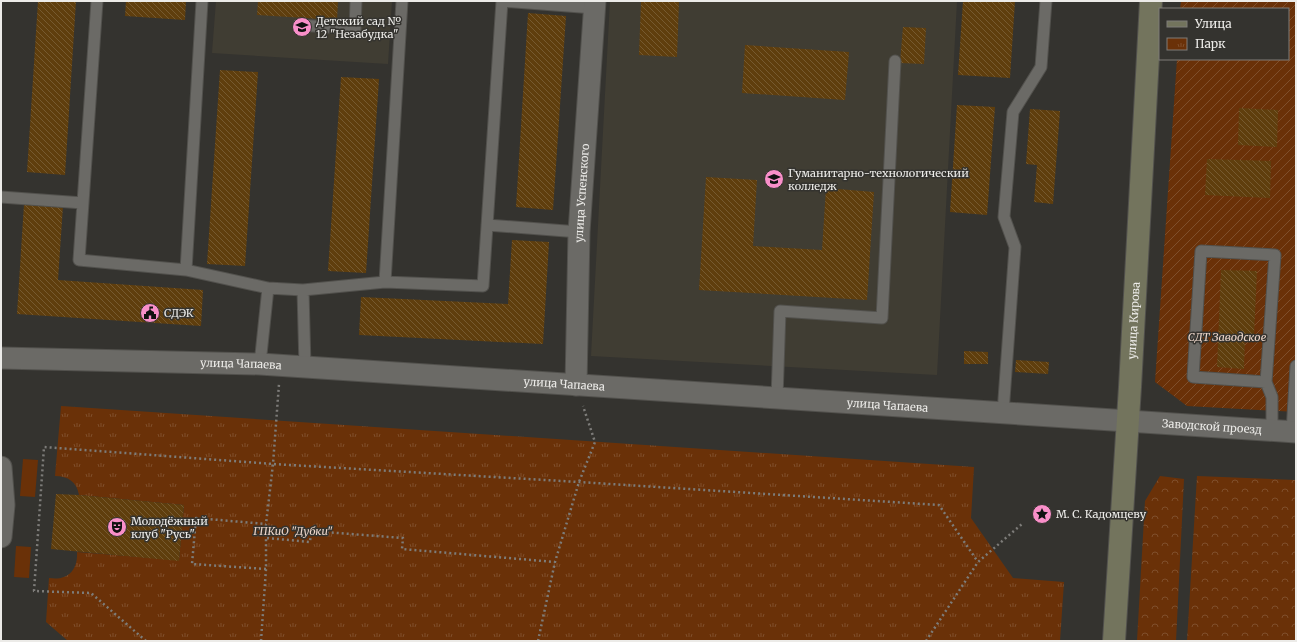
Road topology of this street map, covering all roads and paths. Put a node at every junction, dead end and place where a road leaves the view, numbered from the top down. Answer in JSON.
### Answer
{"nodes":[{"id":1,"x":97,"y":1,"type":"edge"},
{"id":2,"x":202,"y":1,"type":"edge"},
{"id":3,"x":356,"y":1,"type":"edge"},
{"id":4,"x":402,"y":1,"type":"edge"},
{"id":5,"x":502,"y":1,"type":"edge"},
{"id":6,"x":1046,"y":1,"type":"edge"},
{"id":7,"x":1152,"y":1,"type":"edge"},
{"id":8,"x":595,"y":4,"type":"edge"},
{"id":9,"x":299,"y":26,"type":"dead end"},
{"id":10,"x":895,"y":61,"type":"dead end"},
{"id":11,"x":1,"y":197,"type":"edge"},
{"id":12,"x":83,"y":203,"type":"junction"},
{"id":13,"x":487,"y":225,"type":"junction"},
{"id":14,"x":579,"y":232,"type":"junction"},
{"id":15,"x":186,"y":270,"type":"junction"},
{"id":16,"x":385,"y":282,"type":"junction"},
{"id":17,"x":268,"y":288,"type":"junction"},
{"id":18,"x":303,"y":290,"type":"junction"},
{"id":19,"x":1,"y":358,"type":"edge"},
{"id":20,"x":270,"y":365,"type":"junction"},
{"id":21,"x":1296,"y":366,"type":"edge"},
{"id":22,"x":304,"y":367,"type":"junction"},
{"id":23,"x":1266,"y":382,"type":"junction"},
{"id":24,"x":576,"y":385,"type":"junction"},
{"id":25,"x":777,"y":398,"type":"junction"},
{"id":26,"x":1003,"y":413,"type":"junction"},
{"id":27,"x":1128,"y":421,"type":"junction"},
{"id":28,"x":1287,"y":431,"type":"edge"},
{"id":29,"x":273,"y":464,"type":"junction"},
{"id":30,"x":1,"y":466,"type":"edge"},
{"id":31,"x":579,"y":482,"type":"junction"},
{"id":32,"x":266,"y":524,"type":"junction"},
{"id":33,"x":1022,"y":524,"type":"dead end"},
{"id":34,"x":1,"y":536,"type":"edge"},
{"id":35,"x":267,"y":538,"type":"junction"},
{"id":36,"x":555,"y":562,"type":"junction"},
{"id":37,"x":978,"y":562,"type":"junction"},
{"id":38,"x":266,"y":569,"type":"junction"},
{"id":39,"x":146,"y":641,"type":"edge"},
{"id":40,"x":262,"y":641,"type":"edge"},
{"id":41,"x":538,"y":641,"type":"edge"},
{"id":42,"x":926,"y":641,"type":"edge"},
{"id":43,"x":1114,"y":641,"type":"edge"}],
"edges":[{"from":1,"to":12,"type":"lane"},
{"from":2,"to":15,"type":"lane"},
{"from":3,"to":9,"type":"lane"},
{"from":4,"to":16,"type":"lane"},
{"from":5,"to":8,"type":"lane"},
{"from":5,"to":13,"type":"lane"},
{"from":6,"to":26,"type":"lane"},
{"from":7,"to":27,"type":"main road","name":"улица Кирова"},
{"from":8,"to":14,"type":"street","name":"улица Успенского"},
{"from":10,"to":25,"type":"lane"},
{"from":11,"to":12,"type":"lane"},
{"from":12,"to":15,"type":"lane"},
{"from":13,"to":14,"type":"lane"},
{"from":13,"to":16,"type":"lane"},
{"from":14,"to":24,"type":"street","name":"улица Успенского"},
{"from":15,"to":17,"type":"lane"},
{"from":16,"to":18,"type":"lane"},
{"from":17,"to":18,"type":"lane"},
{"from":17,"to":20,"type":"lane"},
{"from":18,"to":22,"type":"lane"},
{"from":19,"to":20,"type":"street","name":"улица Чапаева"},
{"from":20,"to":22,"type":"street","name":"улица Чапаева"},
{"from":20,"to":29,"type":"path"},
{"from":21,"to":28,"type":"lane"},
{"from":22,"to":24,"type":"street","name":"улица Чапаева"},
{"from":23,"to":23,"type":"lane"},
{"from":23,"to":28,"type":"lane"},
{"from":24,"to":25,"type":"street","name":"улица Чапаева"},
{"from":24,"to":31,"type":"path"},
{"from":25,"to":26,"type":"street","name":"улица Чапаева"},
{"from":26,"to":27,"type":"street","name":"улица Чапаева"},
{"from":27,"to":28,"type":"street","name":"Заводской проезд"},
{"from":27,"to":43,"type":"main road","name":"улица Кирова"},
{"from":29,"to":31,"type":"path"},
{"from":29,"to":32,"type":"path"},
{"from":29,"to":39,"type":"path"},
{"from":30,"to":34,"type":"street"},
{"from":31,"to":36,"type":"path"},
{"from":31,"to":37,"type":"path"},
{"from":32,"to":35,"type":"path"},
{"from":32,"to":38,"type":"path"},
{"from":33,"to":37,"type":"path"},
{"from":35,"to":36,"type":"path"},
{"from":35,"to":38,"type":"path"},
{"from":36,"to":41,"type":"path"},
{"from":37,"to":42,"type":"path"},
{"from":38,"to":40,"type":"path"}]}
